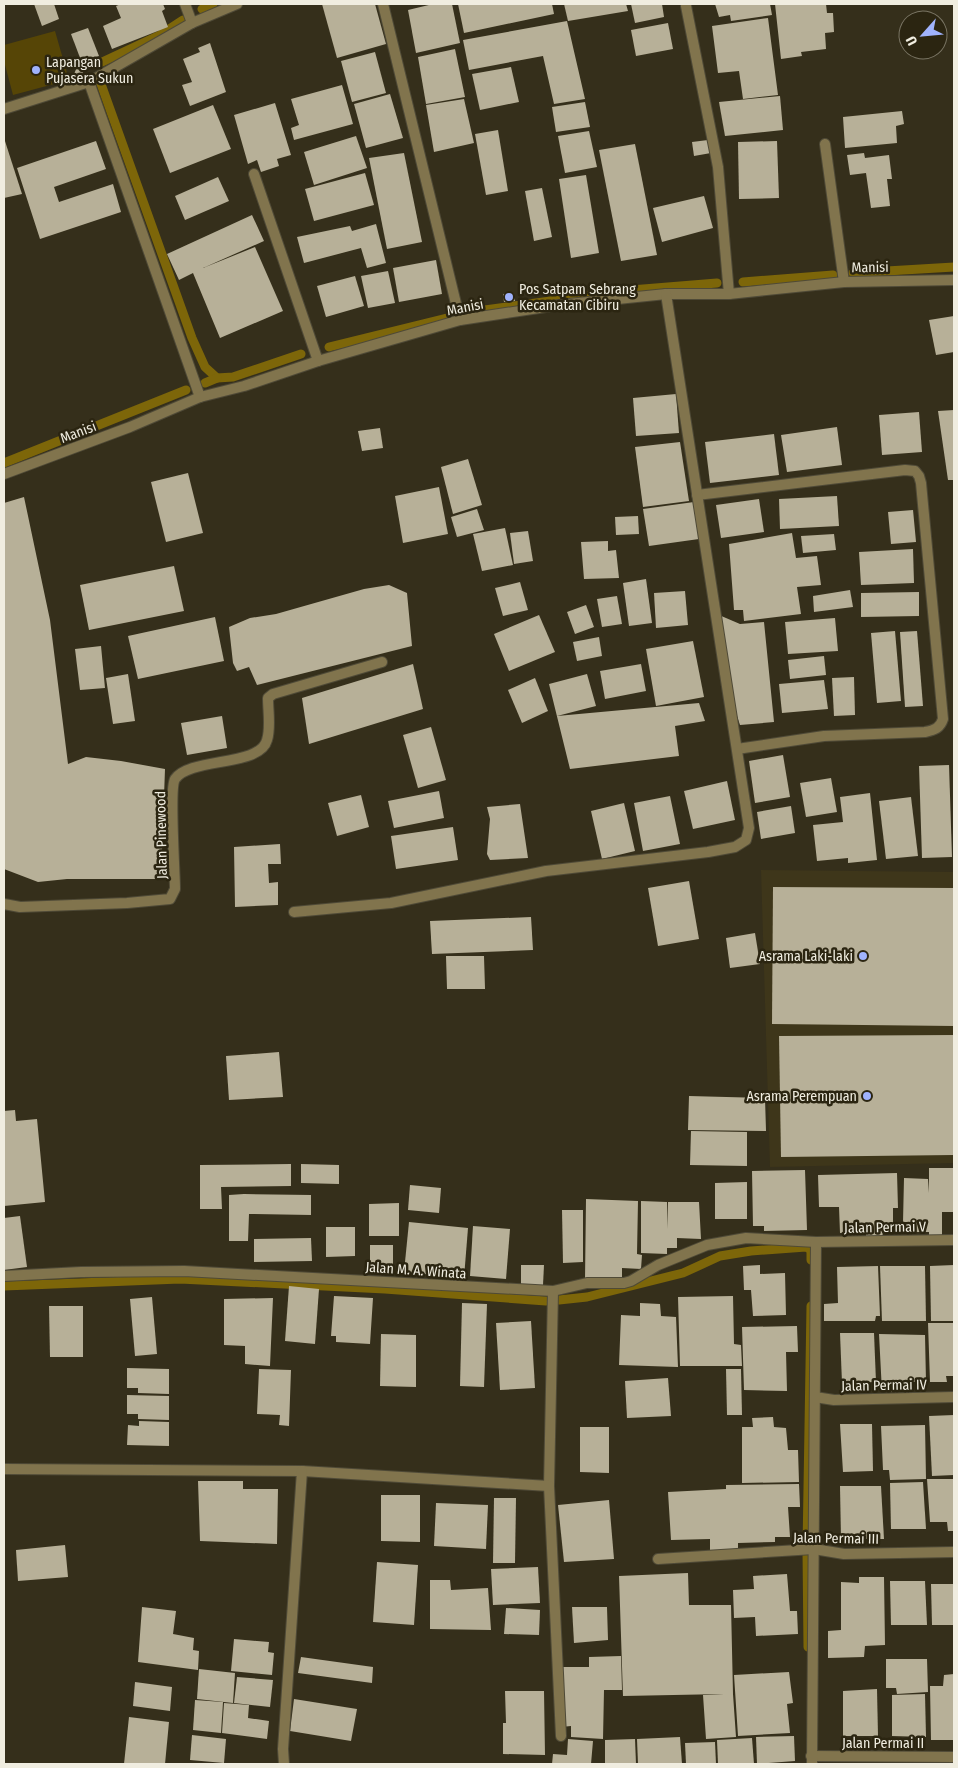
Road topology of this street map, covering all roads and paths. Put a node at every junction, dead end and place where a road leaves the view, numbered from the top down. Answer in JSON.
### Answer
{"nodes":[{"id":1,"x":185,"y":4,"type":"edge"},
{"id":2,"x":237,"y":4,"type":"edge"},
{"id":3,"x":383,"y":4,"type":"edge"},
{"id":4,"x":686,"y":6,"type":"dead end"},
{"id":5,"x":192,"y":23,"type":"junction"},
{"id":6,"x":88,"y":82,"type":"junction"},
{"id":7,"x":4,"y":109,"type":"edge"},
{"id":8,"x":825,"y":144,"type":"dead end"},
{"id":9,"x":254,"y":174,"type":"dead end"},
{"id":10,"x":954,"y":280,"type":"edge"},
{"id":11,"x":844,"y":282,"type":"junction"},
{"id":12,"x":666,"y":294,"type":"junction"},
{"id":13,"x":730,"y":294,"type":"junction"},
{"id":14,"x":460,"y":320,"type":"junction"},
{"id":15,"x":318,"y":361,"type":"junction"},
{"id":16,"x":200,"y":397,"type":"junction"},
{"id":17,"x":4,"y":474,"type":"edge"},
{"id":18,"x":697,"y":495,"type":"junction"},
{"id":19,"x":382,"y":662,"type":"dead end"},
{"id":20,"x":736,"y":749,"type":"junction"},
{"id":21,"x":4,"y":904,"type":"edge"},
{"id":22,"x":294,"y":912,"type":"dead end"},
{"id":23,"x":954,"y":1240,"type":"edge"},
{"id":24,"x":816,"y":1242,"type":"junction"},
{"id":25,"x":4,"y":1276,"type":"edge"},
{"id":26,"x":553,"y":1291,"type":"junction"},
{"id":27,"x":815,"y":1397,"type":"junction"},
{"id":28,"x":954,"y":1397,"type":"edge"},
{"id":29,"x":4,"y":1469,"type":"edge"},
{"id":30,"x":302,"y":1471,"type":"junction"},
{"id":31,"x":549,"y":1486,"type":"junction"},
{"id":32,"x":814,"y":1549,"type":"junction"},
{"id":33,"x":954,"y":1552,"type":"edge"},
{"id":34,"x":658,"y":1559,"type":"dead end"},
{"id":35,"x":561,"y":1736,"type":"dead end"},
{"id":36,"x":954,"y":1757,"type":"edge"},
{"id":37,"x":812,"y":1760,"type":"edge"},
{"id":38,"x":284,"y":1764,"type":"edge"}],
"edges":[{"from":1,"to":5,"type":"street"},
{"from":2,"to":5,"type":"street"},
{"from":3,"to":14,"type":"street"},
{"from":4,"to":13,"type":"street"},
{"from":5,"to":6,"type":"street"},
{"from":6,"to":7,"type":"street"},
{"from":6,"to":16,"type":"street"},
{"from":8,"to":11,"type":"street"},
{"from":9,"to":15,"type":"street"},
{"from":10,"to":11,"type":"street","name":"Manisi"},
{"from":11,"to":13,"type":"street","name":"Manisi"},
{"from":12,"to":13,"type":"street","name":"Manisi"},
{"from":12,"to":14,"type":"street","name":"Manisi"},
{"from":12,"to":18,"type":"street"},
{"from":14,"to":15,"type":"street","name":"Manisi"},
{"from":15,"to":16,"type":"street","name":"Manisi"},
{"from":16,"to":17,"type":"street","name":"Manisi"},
{"from":18,"to":20,"type":"street"},
{"from":18,"to":20,"type":"street"},
{"from":19,"to":21,"type":"street","name":"Jalan Pinewood"},
{"from":20,"to":22,"type":"street"},
{"from":23,"to":24,"type":"street","name":"Jalan Permai V"},
{"from":24,"to":26,"type":"street","name":"Jalan M. A. Winata"},
{"from":24,"to":27,"type":"street"},
{"from":25,"to":26,"type":"street","name":"Jalan M. A. Winata"},
{"from":26,"to":31,"type":"street"},
{"from":27,"to":28,"type":"street","name":"Jalan Permai IV"},
{"from":27,"to":32,"type":"street"},
{"from":29,"to":30,"type":"street"},
{"from":30,"to":31,"type":"street"},
{"from":30,"to":38,"type":"street"},
{"from":31,"to":35,"type":"street"},
{"from":32,"to":33,"type":"street","name":"Jalan Permai III"},
{"from":32,"to":34,"type":"street","name":"Jalan Permai III"},
{"from":32,"to":37,"type":"street"},
{"from":36,"to":37,"type":"street","name":"Jalan Permai II"}]}
